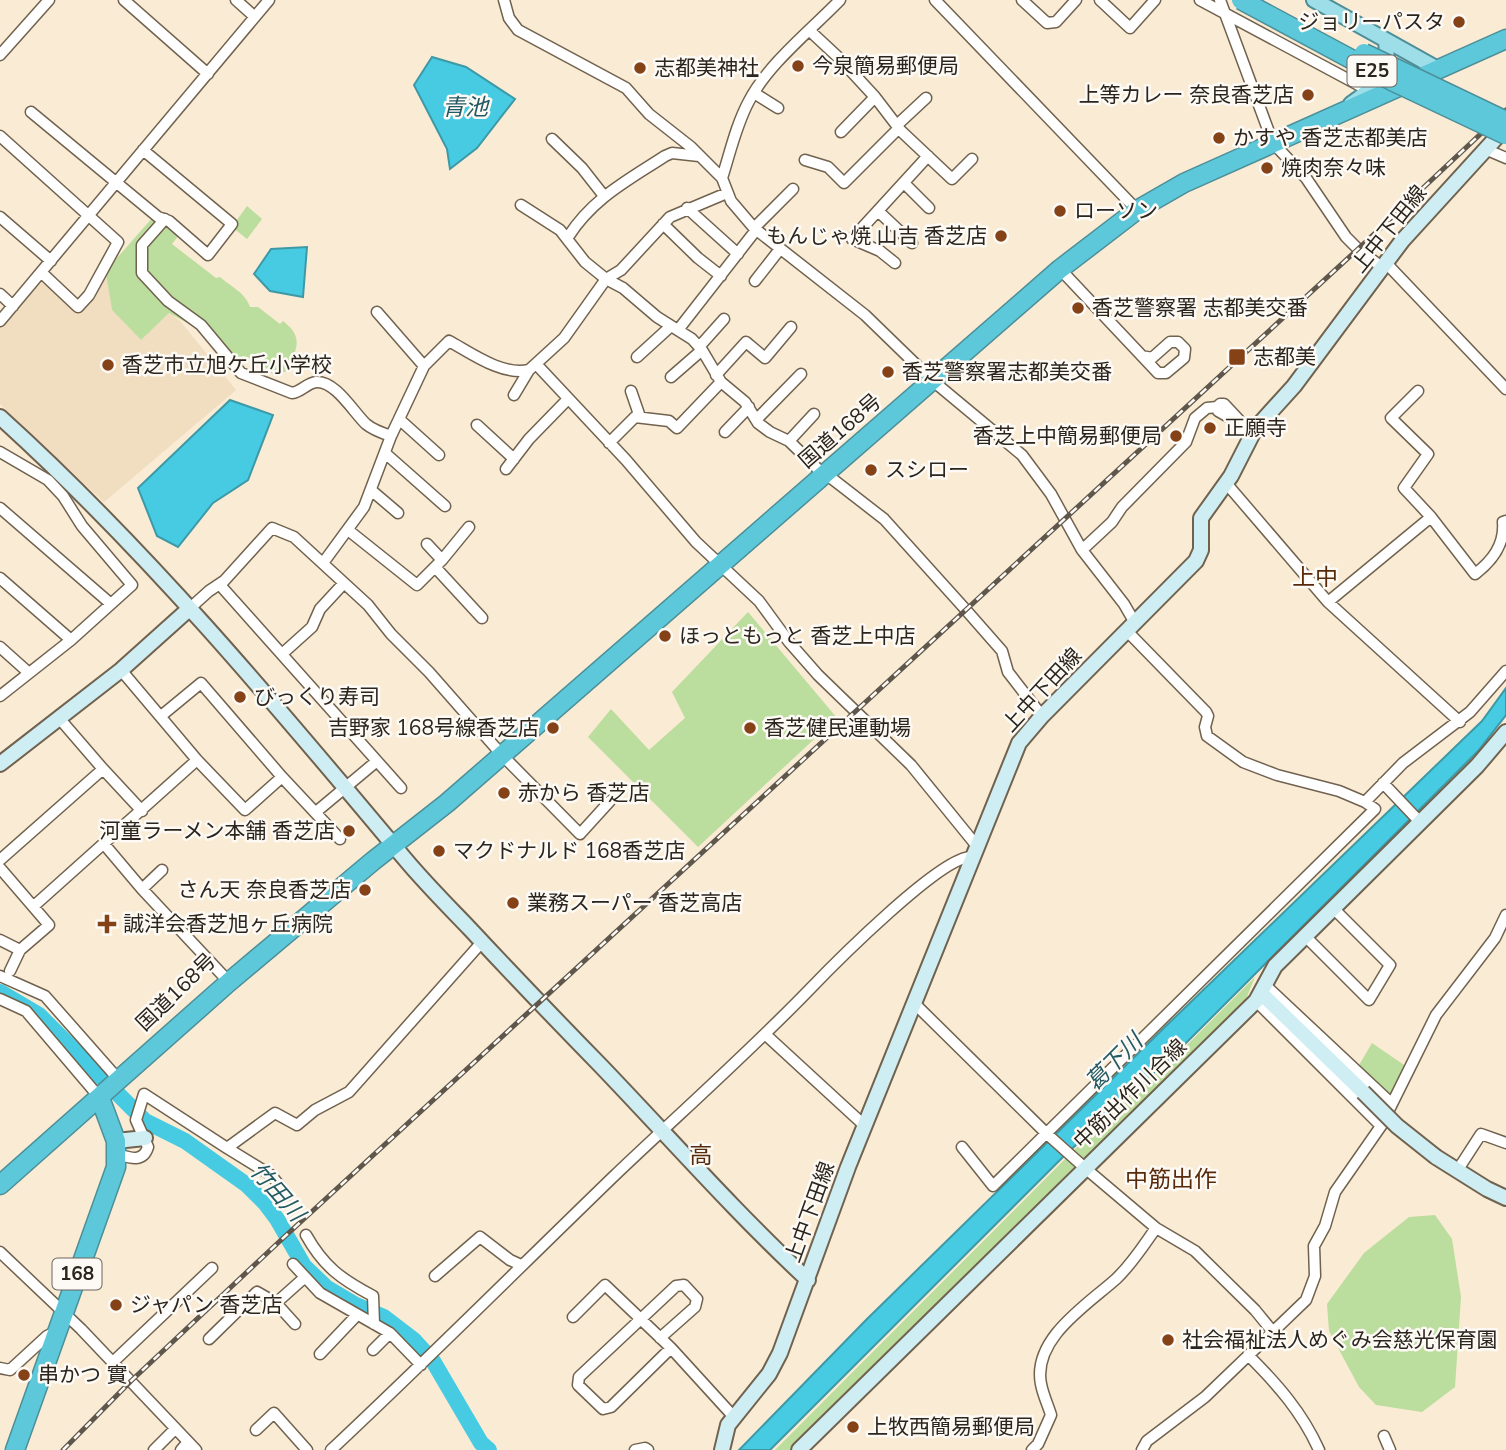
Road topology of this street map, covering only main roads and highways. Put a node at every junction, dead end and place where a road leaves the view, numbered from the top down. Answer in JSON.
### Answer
{"nodes":[{"id":1,"x":1241,"y":0,"type":"edge"},
{"id":2,"x":1266,"y":0,"type":"edge"},
{"id":3,"x":1314,"y":0,"type":"edge"},
{"id":4,"x":1506,"y":39,"type":"edge"},
{"id":5,"x":1386,"y":41,"type":"junction"},
{"id":6,"x":1436,"y":68,"type":"junction"},
{"id":7,"x":1326,"y":120,"type":"junction"},
{"id":8,"x":1506,"y":121,"type":"edge"},
{"id":9,"x":1506,"y":127,"type":"edge"},
{"id":10,"x":1506,"y":135,"type":"edge"},
{"id":11,"x":0,"y":417,"type":"edge"},
{"id":12,"x":189,"y":609,"type":"junction"},
{"id":13,"x":1506,"y":732,"type":"edge"},
{"id":14,"x":0,"y":764,"type":"edge"},
{"id":15,"x":394,"y":844,"type":"junction"},
{"id":16,"x":1261,"y":992,"type":"junction"},
{"id":17,"x":102,"y":1096,"type":"junction"},
{"id":18,"x":145,"y":1138,"type":"road end"},
{"id":19,"x":116,"y":1147,"type":"junction"},
{"id":20,"x":0,"y":1185,"type":"edge"},
{"id":21,"x":1506,"y":1198,"type":"edge"},
{"id":22,"x":808,"y":1280,"type":"junction"},
{"id":23,"x":718,"y":1449,"type":"edge"},
{"id":24,"x":15,"y":1450,"type":"edge"},
{"id":25,"x":799,"y":1450,"type":"edge"}],
"edges":[{"from":1,"to":10,"type":"highway","number":"E25","bridge":true},
{"from":2,"to":8,"type":"highway","number":"E25","bridge":true},
{"from":3,"to":5,"type":"main road"},
{"from":4,"to":6,"type":"highway","name":"国道168号"},
{"from":5,"to":6,"type":"main road"},
{"from":5,"to":7,"type":"main road"},
{"from":6,"to":7,"type":"highway","name":"国道168号"},
{"from":7,"to":15,"type":"highway","name":"国道168号"},
{"from":9,"to":22,"type":"main road","name":"上中下田線"},
{"from":11,"to":12,"type":"main road"},
{"from":12,"to":14,"type":"main road"},
{"from":12,"to":15,"type":"main road"},
{"from":13,"to":16,"type":"main road","name":"中筋出作川合線"},
{"from":15,"to":17,"type":"highway","name":"国道168号"},
{"from":15,"to":22,"type":"main road"},
{"from":16,"to":21,"type":"main road","bridge":true},
{"from":16,"to":25,"type":"main road","name":"中筋出作川合線"},
{"from":17,"to":19,"type":"highway"},
{"from":17,"to":20,"type":"highway","name":"国道168号"},
{"from":18,"to":19,"type":"main road"},
{"from":19,"to":24,"type":"highway","number":"168"},
{"from":22,"to":23,"type":"main road","name":"上中下田線"}]}
